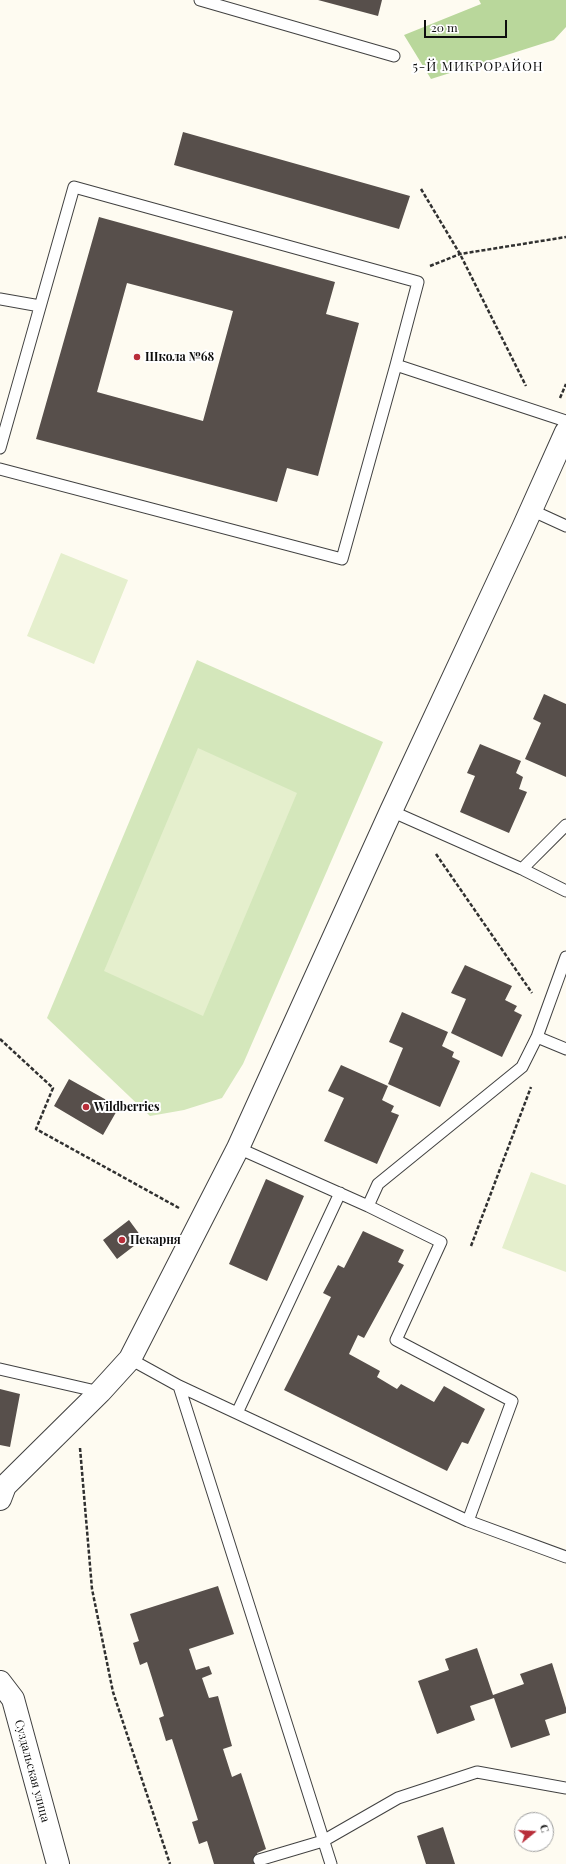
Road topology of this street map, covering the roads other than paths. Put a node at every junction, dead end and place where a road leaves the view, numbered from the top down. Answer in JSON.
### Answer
{"nodes":[{"id":1,"x":200,"y":0,"type":"edge"},
{"id":2,"x":394,"y":56,"type":"dead end"},
{"id":3,"x":0,"y":299,"type":"edge"},
{"id":4,"x":40,"y":306,"type":"junction"},
{"id":5,"x":396,"y":365,"type":"junction"},
{"id":6,"x":566,"y":421,"type":"edge"},
{"id":7,"x":566,"y":432,"type":"edge"},
{"id":8,"x":0,"y":448,"type":"edge"},
{"id":9,"x":0,"y":469,"type":"edge"},
{"id":10,"x":532,"y":510,"type":"junction"},
{"id":11,"x":566,"y":526,"type":"edge"},
{"id":12,"x":391,"y":811,"type":"junction"},
{"id":13,"x":566,"y":825,"type":"edge"},
{"id":14,"x":522,"y":869,"type":"junction"},
{"id":15,"x":566,"y":891,"type":"edge"},
{"id":16,"x":566,"y":957,"type":"edge"},
{"id":17,"x":537,"y":1037,"type":"junction"},
{"id":18,"x":566,"y":1050,"type":"edge"},
{"id":19,"x":238,"y":1148,"type":"junction"},
{"id":20,"x":340,"y":1193,"type":"junction"},
{"id":21,"x":368,"y":1206,"type":"junction"},
{"id":22,"x":130,"y":1359,"type":"junction"},
{"id":23,"x":0,"y":1369,"type":"edge"},
{"id":24,"x":179,"y":1386,"type":"junction"},
{"id":25,"x":100,"y":1392,"type":"junction"},
{"id":26,"x":236,"y":1413,"type":"junction"},
{"id":27,"x":2,"y":1490,"type":"edge"},
{"id":28,"x":468,"y":1521,"type":"junction"},
{"id":29,"x":566,"y":1558,"type":"edge"},
{"id":30,"x":0,"y":1682,"type":"edge"},
{"id":31,"x":566,"y":1788,"type":"edge"},
{"id":32,"x":323,"y":1840,"type":"junction"},
{"id":33,"x":259,"y":1860,"type":"dead end"},
{"id":34,"x":58,"y":1864,"type":"edge"},
{"id":35,"x":331,"y":1864,"type":"edge"}],
"edges":[{"from":1,"to":2,"type":"lane"},
{"from":3,"to":4,"type":"lane"},
{"from":4,"to":5,"type":"lane"},
{"from":4,"to":8,"type":"lane"},
{"from":5,"to":6,"type":"lane"},
{"from":5,"to":9,"type":"lane"},
{"from":7,"to":10,"type":"street"},
{"from":10,"to":11,"type":"lane"},
{"from":10,"to":12,"type":"street"},
{"from":12,"to":14,"type":"lane"},
{"from":12,"to":19,"type":"street"},
{"from":13,"to":14,"type":"lane"},
{"from":14,"to":15,"type":"lane"},
{"from":16,"to":17,"type":"lane"},
{"from":17,"to":18,"type":"lane"},
{"from":17,"to":21,"type":"lane"},
{"from":19,"to":20,"type":"lane"},
{"from":19,"to":22,"type":"street"},
{"from":20,"to":21,"type":"lane"},
{"from":20,"to":26,"type":"lane"},
{"from":21,"to":28,"type":"lane"},
{"from":22,"to":24,"type":"lane"},
{"from":22,"to":25,"type":"street"},
{"from":23,"to":25,"type":"lane"},
{"from":24,"to":26,"type":"lane"},
{"from":24,"to":32,"type":"lane"},
{"from":25,"to":27,"type":"street"},
{"from":26,"to":28,"type":"lane"},
{"from":28,"to":29,"type":"lane"},
{"from":30,"to":34,"type":"street","name":"Суздальская улица"},
{"from":31,"to":32,"type":"lane"},
{"from":32,"to":33,"type":"lane"},
{"from":32,"to":35,"type":"lane"}]}
